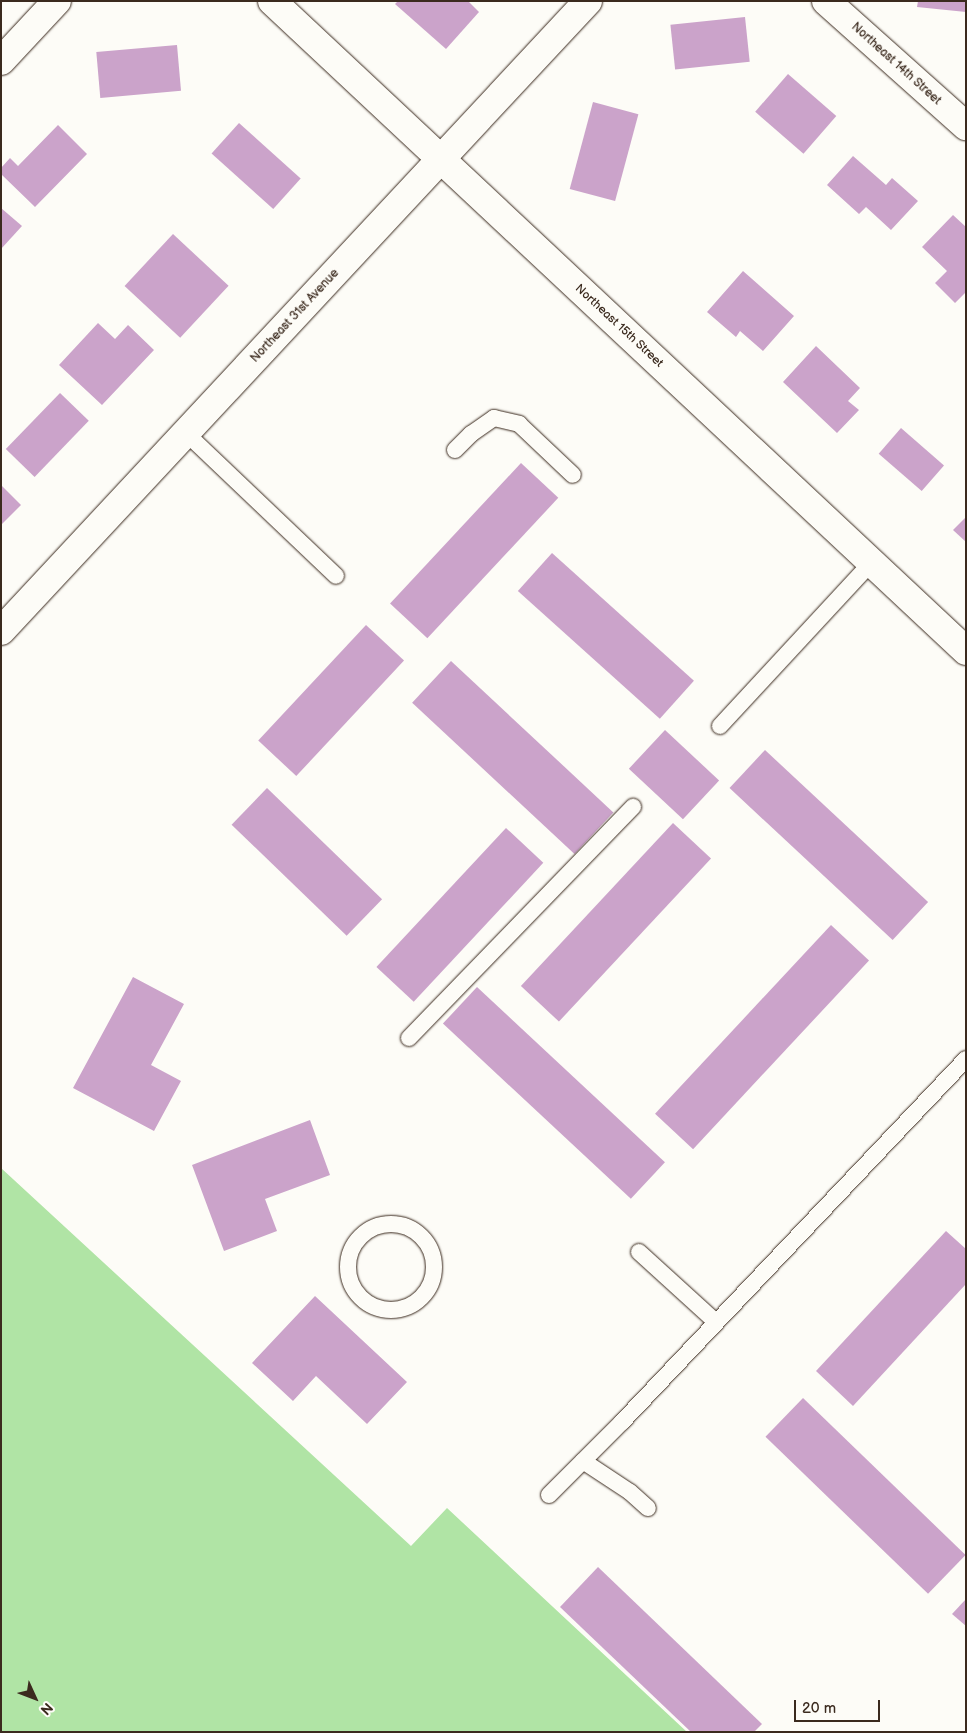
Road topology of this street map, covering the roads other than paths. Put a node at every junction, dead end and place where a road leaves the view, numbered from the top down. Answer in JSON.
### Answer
{"nodes":[{"id":1,"x":57,"y":1,"type":"edge"},
{"id":2,"x":272,"y":1,"type":"edge"},
{"id":3,"x":588,"y":1,"type":"edge"},
{"id":4,"x":826,"y":1,"type":"edge"},
{"id":5,"x":1,"y":61,"type":"edge"},
{"id":6,"x":966,"y":126,"type":"edge"},
{"id":7,"x":442,"y":160,"type":"junction"},
{"id":8,"x":186,"y":433,"type":"junction"},
{"id":9,"x":454,"y":450,"type":"dead end"},
{"id":10,"x":573,"y":475,"type":"dead end"},
{"id":11,"x":871,"y":563,"type":"junction"},
{"id":12,"x":336,"y":576,"type":"dead end"},
{"id":13,"x":1,"y":631,"type":"edge"},
{"id":14,"x":966,"y":651,"type":"edge"},
{"id":15,"x":720,"y":726,"type":"dead end"},
{"id":16,"x":633,"y":807,"type":"dead end"},
{"id":17,"x":409,"y":1038,"type":"dead end"},
{"id":18,"x":966,"y":1059,"type":"edge"},
{"id":19,"x":354,"y":1243,"type":"joint"},
{"id":20,"x":639,"y":1252,"type":"dead end"},
{"id":21,"x":716,"y":1322,"type":"junction"},
{"id":22,"x":582,"y":1462,"type":"junction"},
{"id":23,"x":549,"y":1495,"type":"dead end"},
{"id":24,"x":648,"y":1508,"type":"dead end"}],
"edges":[{"from":1,"to":5,"type":"street"},
{"from":2,"to":7,"type":"street","name":"Northeast 15th Street"},
{"from":3,"to":7,"type":"street","name":"Northeast 31st Avenue"},
{"from":4,"to":6,"type":"street","name":"Northeast 14th Street"},
{"from":7,"to":8,"type":"street","name":"Northeast 31st Avenue"},
{"from":7,"to":11,"type":"street","name":"Northeast 15th Street"},
{"from":8,"to":12,"type":"lane"},
{"from":8,"to":13,"type":"street","name":"Northeast 31st Avenue"},
{"from":9,"to":10,"type":"lane"},
{"from":11,"to":14,"type":"street","name":"Northeast 15th Street"},
{"from":11,"to":15,"type":"lane"},
{"from":16,"to":17,"type":"lane"},
{"from":18,"to":21,"type":"lane"},
{"from":19,"to":19,"type":"lane"},
{"from":20,"to":21,"type":"lane"},
{"from":21,"to":22,"type":"lane"},
{"from":22,"to":23,"type":"lane"},
{"from":22,"to":24,"type":"lane"}]}
